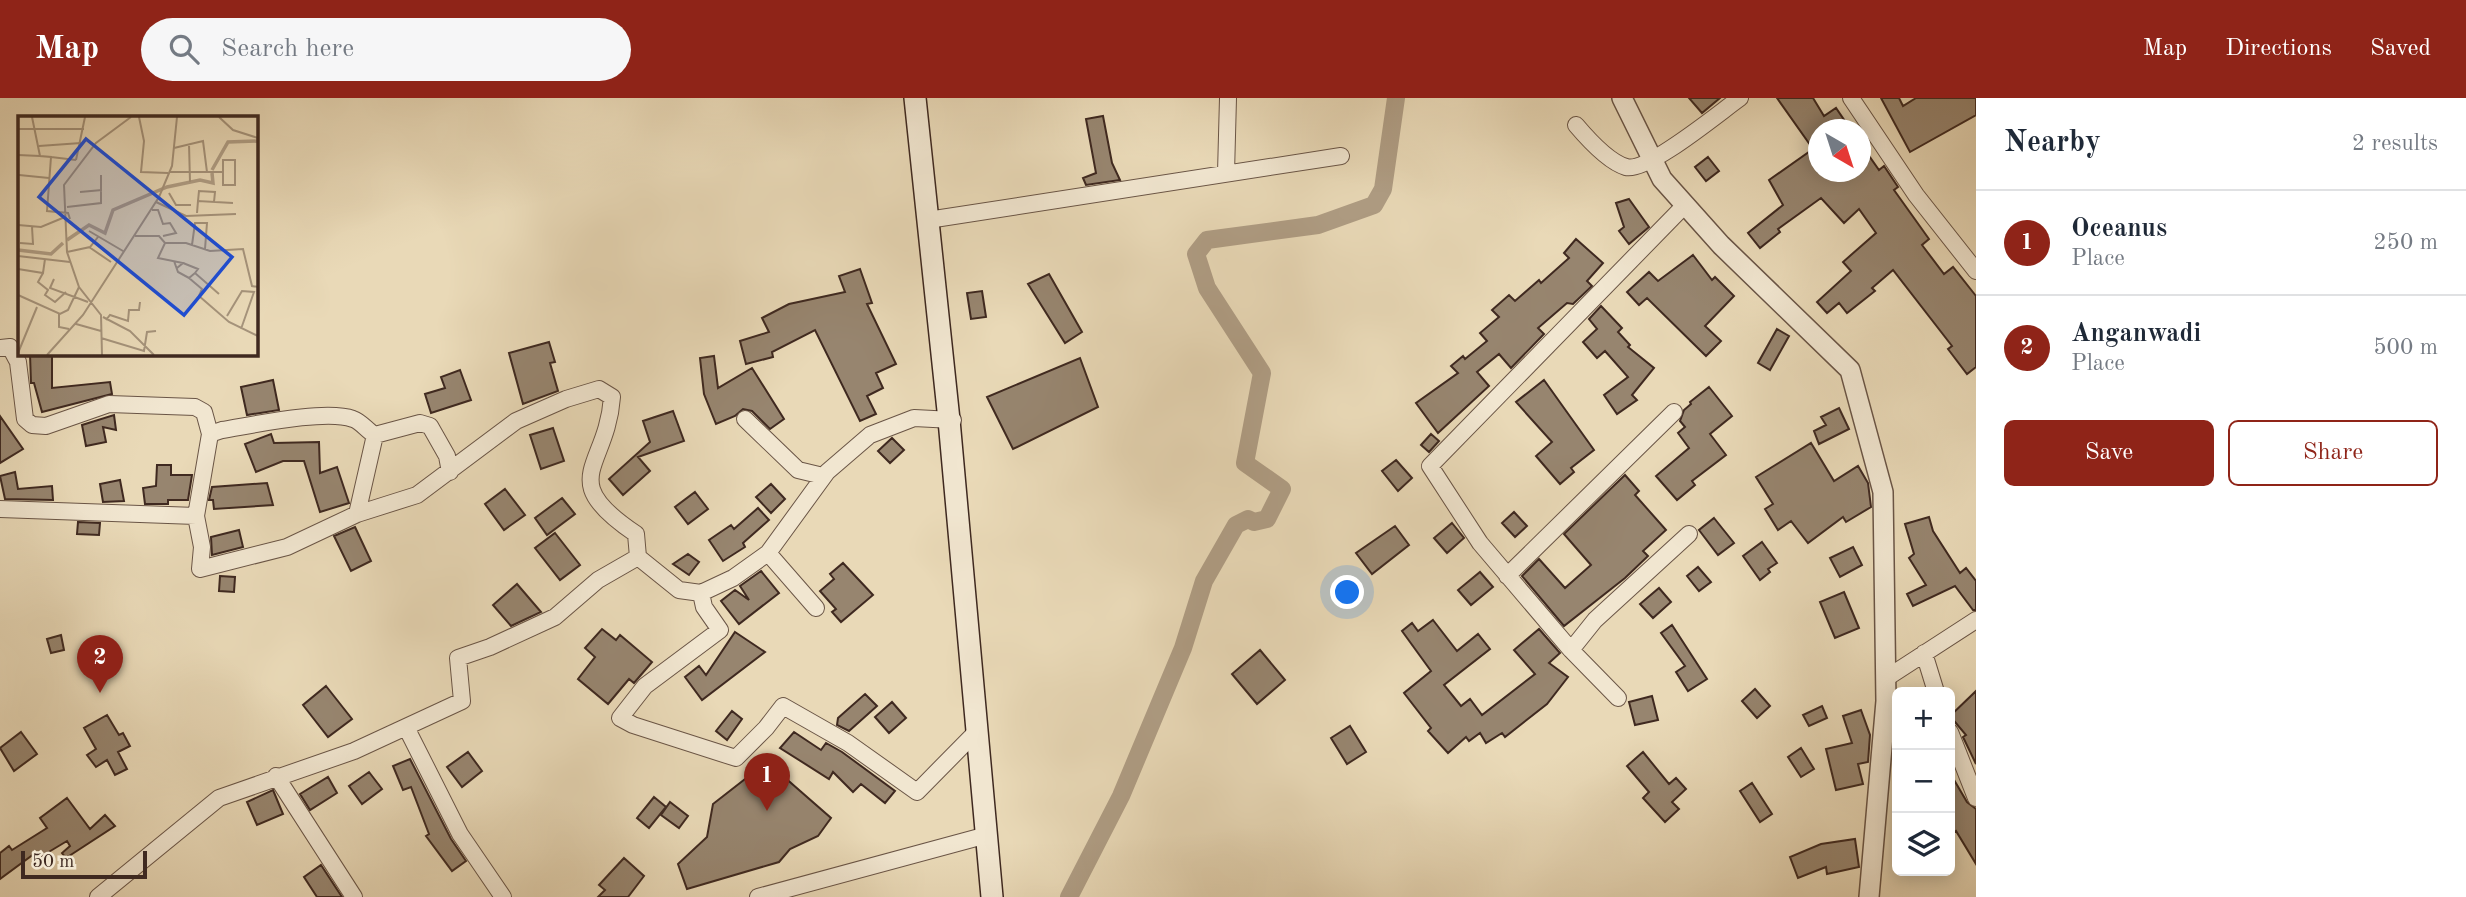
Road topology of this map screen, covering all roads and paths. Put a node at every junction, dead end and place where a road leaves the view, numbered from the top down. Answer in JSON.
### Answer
{"nodes":[{"id":1,"x":915,"y":98,"type":"edge"},
{"id":2,"x":1228,"y":98,"type":"edge"},
{"id":3,"x":1740,"y":98,"type":"edge"},
{"id":4,"x":1851,"y":98,"type":"edge"},
{"id":5,"x":1629,"y":102,"type":"edge"},
{"id":6,"x":1576,"y":125,"type":"dead end"},
{"id":7,"x":1341,"y":156,"type":"dead end"},
{"id":8,"x":1654,"y":159,"type":"junction"},
{"id":9,"x":1226,"y":173,"type":"junction"},
{"id":10,"x":1685,"y":205,"type":"junction"},
{"id":11,"x":928,"y":219,"type":"junction"},
{"id":12,"x":1976,"y":271,"type":"edge"},
{"id":13,"x":0,"y":348,"type":"edge"},
{"id":14,"x":1674,"y":412,"type":"dead end"},
{"id":15,"x":745,"y":419,"type":"dead end"},
{"id":16,"x":951,"y":420,"type":"junction"},
{"id":17,"x":210,"y":434,"type":"junction"},
{"id":18,"x":375,"y":435,"type":"junction"},
{"id":19,"x":450,"y":472,"type":"junction"},
{"id":20,"x":823,"y":476,"type":"junction"},
{"id":21,"x":0,"y":509,"type":"edge"},
{"id":22,"x":357,"y":514,"type":"junction"},
{"id":23,"x":196,"y":516,"type":"junction"},
{"id":24,"x":1689,"y":534,"type":"dead end"},
{"id":25,"x":768,"y":553,"type":"junction"},
{"id":26,"x":638,"y":557,"type":"junction"},
{"id":27,"x":1507,"y":576,"type":"junction"},
{"id":28,"x":701,"y":593,"type":"junction"},
{"id":29,"x":816,"y":608,"type":"dead end"},
{"id":30,"x":1976,"y":620,"type":"edge"},
{"id":31,"x":1571,"y":650,"type":"junction"},
{"id":32,"x":1924,"y":653,"type":"junction"},
{"id":33,"x":1885,"y":679,"type":"junction"},
{"id":34,"x":1934,"y":687,"type":"edge"},
{"id":35,"x":1618,"y":698,"type":"dead end"},
{"id":36,"x":407,"y":729,"type":"junction"},
{"id":37,"x":978,"y":730,"type":"junction"},
{"id":38,"x":1955,"y":745,"type":"edge"},
{"id":39,"x":276,"y":776,"type":"junction"},
{"id":40,"x":1976,"y":798,"type":"edge"},
{"id":41,"x":987,"y":835,"type":"junction"},
{"id":42,"x":98,"y":897,"type":"edge"},
{"id":43,"x":354,"y":897,"type":"edge"},
{"id":44,"x":503,"y":897,"type":"edge"},
{"id":45,"x":758,"y":897,"type":"edge"},
{"id":46,"x":992,"y":897,"type":"edge"},
{"id":47,"x":1869,"y":897,"type":"edge"}],
"edges":[{"from":1,"to":11,"type":"main road"},
{"from":2,"to":9,"type":"street"},
{"from":3,"to":8,"type":"street"},
{"from":4,"to":12,"type":"street"},
{"from":5,"to":8,"type":"street"},
{"from":6,"to":8,"type":"street"},
{"from":7,"to":9,"type":"street"},
{"from":8,"to":10,"type":"street"},
{"from":9,"to":11,"type":"street"},
{"from":10,"to":27,"type":"street"},
{"from":10,"to":33,"type":"street"},
{"from":11,"to":16,"type":"main road"},
{"from":13,"to":17,"type":"street"},
{"from":14,"to":27,"type":"street"},
{"from":15,"to":20,"type":"street"},
{"from":16,"to":20,"type":"street"},
{"from":16,"to":37,"type":"main road"},
{"from":17,"to":18,"type":"street"},
{"from":17,"to":23,"type":"street"},
{"from":18,"to":19,"type":"street"},
{"from":18,"to":22,"type":"street"},
{"from":19,"to":22,"type":"street"},
{"from":19,"to":26,"type":"street"},
{"from":20,"to":25,"type":"street"},
{"from":21,"to":23,"type":"street"},
{"from":22,"to":23,"type":"street"},
{"from":24,"to":31,"type":"street"},
{"from":25,"to":28,"type":"street"},
{"from":25,"to":29,"type":"street"},
{"from":26,"to":28,"type":"street"},
{"from":26,"to":36,"type":"street"},
{"from":27,"to":31,"type":"street"},
{"from":28,"to":37,"type":"street"},
{"from":30,"to":32,"type":"street"},
{"from":31,"to":35,"type":"street"},
{"from":32,"to":33,"type":"street"},
{"from":32,"to":34,"type":"street"},
{"from":33,"to":47,"type":"street"},
{"from":36,"to":39,"type":"street"},
{"from":36,"to":44,"type":"street"},
{"from":37,"to":41,"type":"main road"},
{"from":38,"to":40,"type":"street"},
{"from":39,"to":42,"type":"street"},
{"from":39,"to":43,"type":"street"},
{"from":41,"to":45,"type":"street"},
{"from":41,"to":46,"type":"main road"}]}
